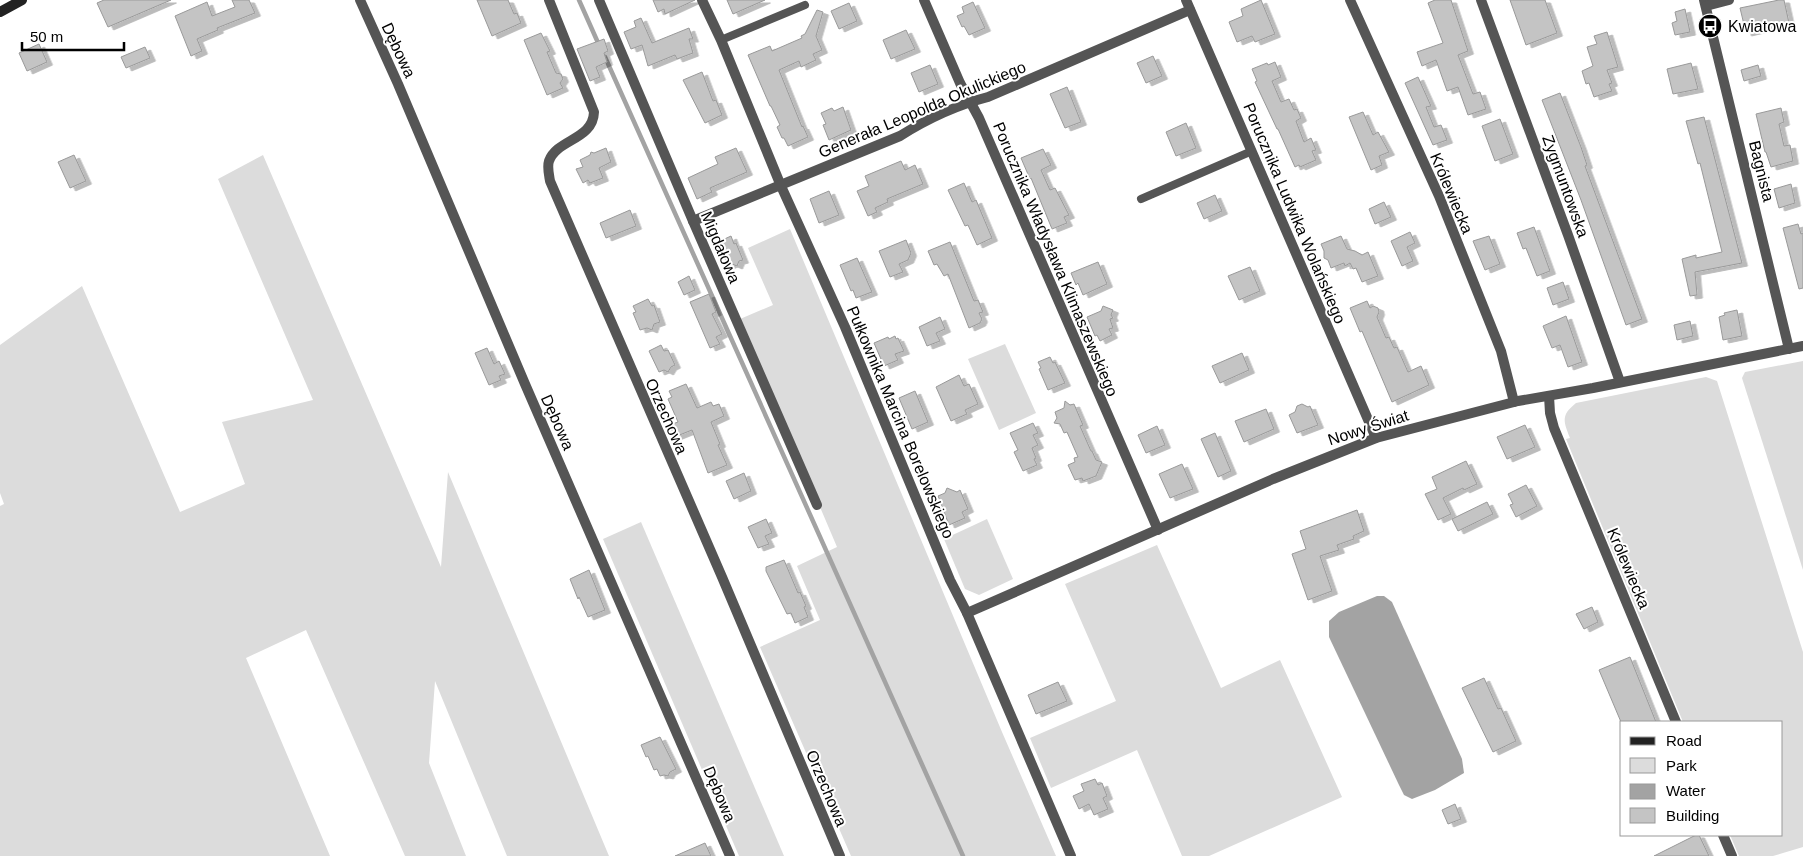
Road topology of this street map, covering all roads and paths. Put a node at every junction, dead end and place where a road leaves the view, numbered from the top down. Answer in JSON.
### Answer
{"nodes":[{"id":1,"x":22,"y":0,"type":"edge"},
{"id":2,"x":360,"y":0,"type":"edge"},
{"id":3,"x":549,"y":0,"type":"edge"},
{"id":4,"x":599,"y":0,"type":"edge"},
{"id":5,"x":702,"y":0,"type":"edge"},
{"id":6,"x":924,"y":0,"type":"edge"},
{"id":7,"x":1350,"y":0,"type":"edge"},
{"id":8,"x":1481,"y":0,"type":"edge"},
{"id":9,"x":1729,"y":0,"type":"edge"},
{"id":10,"x":1705,"y":3,"type":"edge"},
{"id":11,"x":805,"y":5,"type":"dead end"},
{"id":12,"x":1188,"y":5,"type":"edge"},
{"id":13,"x":0,"y":12,"type":"edge"},
{"id":14,"x":721,"y":40,"type":"junction"},
{"id":15,"x":971,"y":102,"type":"junction"},
{"id":16,"x":1252,"y":150,"type":"junction"},
{"id":17,"x":781,"y":186,"type":"junction"},
{"id":18,"x":1141,"y":199,"type":"dead end"},
{"id":19,"x":693,"y":221,"type":"junction"},
{"id":20,"x":1803,"y":346,"type":"edge"},
{"id":21,"x":1789,"y":349,"type":"junction"},
{"id":22,"x":1620,"y":382,"type":"junction"},
{"id":23,"x":1550,"y":396,"type":"junction"},
{"id":24,"x":1514,"y":402,"type":"junction"},
{"id":25,"x":1376,"y":438,"type":"junction"},
{"id":26,"x":817,"y":505,"type":"dead end"},
{"id":27,"x":1158,"y":530,"type":"junction"},
{"id":28,"x":967,"y":613,"type":"junction"},
{"id":29,"x":1676,"y":721,"type":"edge"},
{"id":30,"x":1723,"y":836,"type":"edge"},
{"id":31,"x":730,"y":856,"type":"edge"},
{"id":32,"x":840,"y":856,"type":"edge"},
{"id":33,"x":1071,"y":856,"type":"edge"},
{"id":34,"x":1732,"y":856,"type":"edge"}],
"edges":[{"from":1,"to":13,"type":"street"},
{"from":2,"to":31,"type":"street","name":"Dębowa"},
{"from":3,"to":32,"type":"street","name":"Orzechowa"},
{"from":4,"to":19,"type":"street","name":"Migdałowa"},
{"from":5,"to":14,"type":"street","name":"Pułkownika Marcina Borelowskiego"},
{"from":6,"to":15,"type":"street","name":"Porucznika Władysława Klimaszewskiego"},
{"from":7,"to":24,"type":"street","name":"Królewiecka"},
{"from":8,"to":22,"type":"street","name":"Zygmuntowska"},
{"from":9,"to":10,"type":"street"},
{"from":10,"to":21,"type":"street","name":"Bagnista"},
{"from":11,"to":14,"type":"lane"},
{"from":12,"to":15,"type":"street","name":"Generała Leopolda Okulickiego"},
{"from":12,"to":16,"type":"street","name":"Porucznika Ludwika Wolańskiego"},
{"from":14,"to":17,"type":"street","name":"Pułkownika Marcina Borelowskiego"},
{"from":15,"to":17,"type":"street","name":"Generała Leopolda Okulickiego"},
{"from":15,"to":27,"type":"street","name":"Porucznika Władysława Klimaszewskiego"},
{"from":16,"to":18,"type":"lane"},
{"from":16,"to":25,"type":"street","name":"Porucznika Ludwika Wolańskiego"},
{"from":17,"to":19,"type":"street","name":"Generała Leopolda Okulickiego"},
{"from":17,"to":28,"type":"street","name":"Pułkownika Marcina Borelowskiego"},
{"from":19,"to":26,"type":"street","name":"Migdałowa"},
{"from":20,"to":21,"type":"street","name":"Nowy Świat"},
{"from":21,"to":22,"type":"street","name":"Nowy Świat"},
{"from":22,"to":23,"type":"street","name":"Nowy Świat"},
{"from":23,"to":24,"type":"street","name":"Nowy Świat"},
{"from":23,"to":29,"type":"street","name":"Królewiecka"},
{"from":24,"to":25,"type":"street","name":"Nowy Świat"},
{"from":25,"to":27,"type":"street","name":"Nowy Świat"},
{"from":27,"to":28,"type":"street","name":"Nowy Świat"},
{"from":28,"to":33,"type":"street","name":"Pułkownika Marcina Borelowskiego"},
{"from":30,"to":34,"type":"street"}]}
